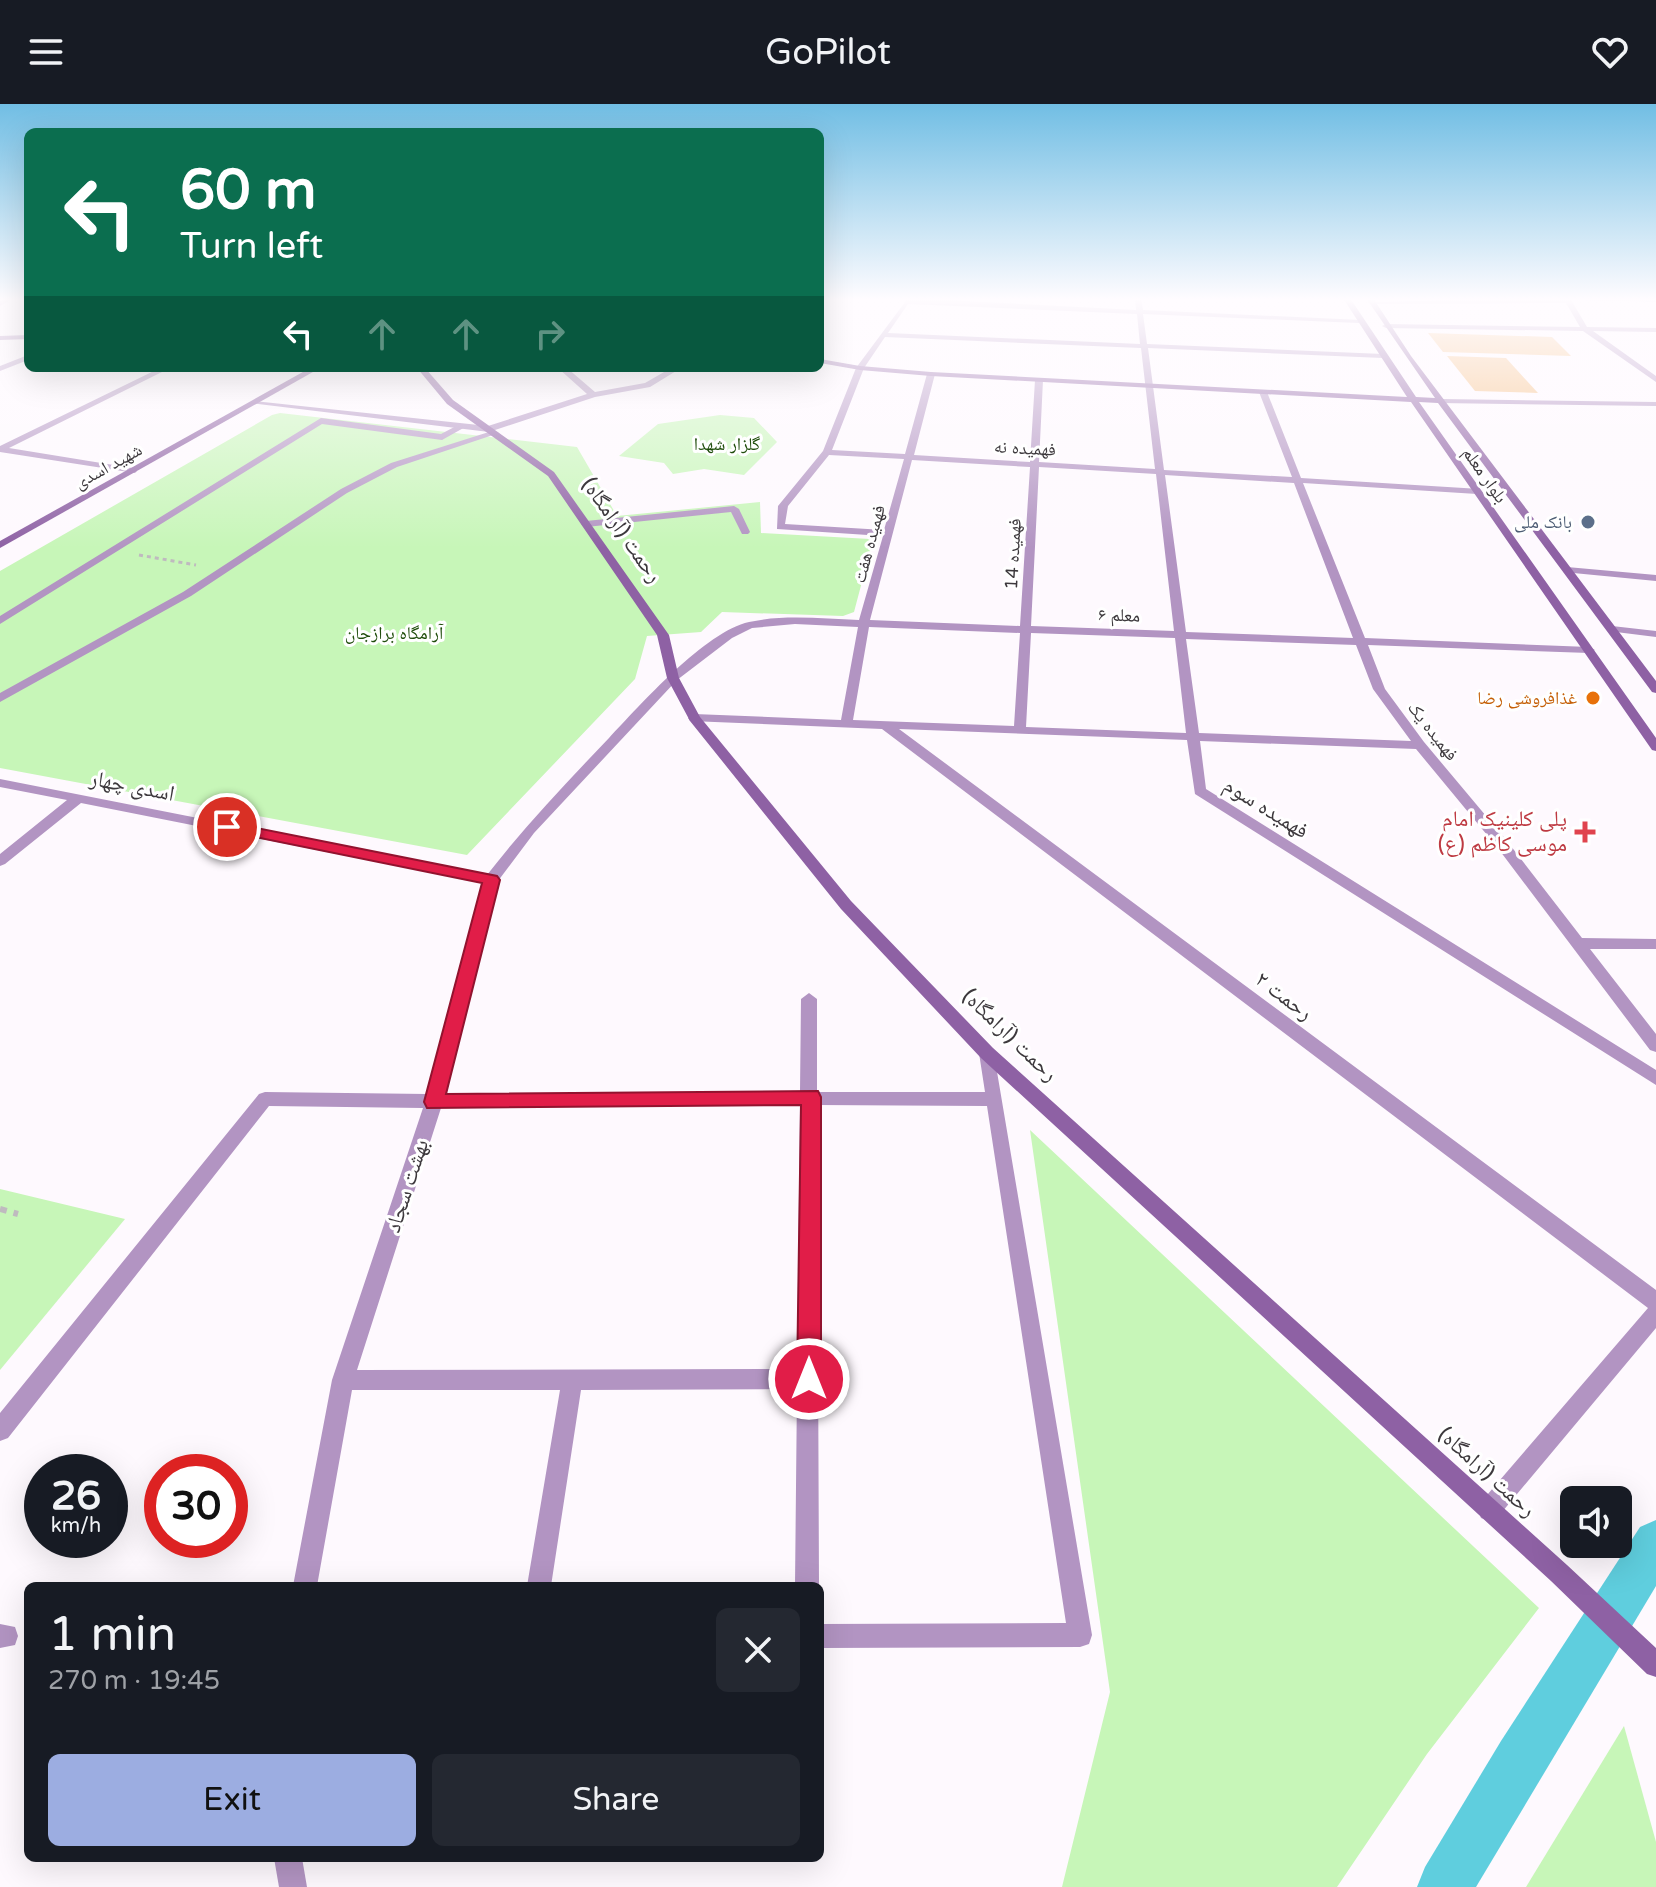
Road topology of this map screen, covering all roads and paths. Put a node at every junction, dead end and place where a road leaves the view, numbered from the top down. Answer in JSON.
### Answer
{"nodes":[{"id":1,"x":139,"y":381,"type":"edge"},
{"id":2,"x":293,"y":381,"type":"edge"},
{"id":3,"x":432,"y":381,"type":"edge"},
{"id":4,"x":577,"y":381,"type":"edge"},
{"id":5,"x":654,"y":381,"type":"edge"},
{"id":6,"x":855,"y":381,"type":"edge"},
{"id":7,"x":929,"y":381,"type":"edge"},
{"id":8,"x":1039,"y":381,"type":"edge"},
{"id":9,"x":1065,"y":381,"type":"edge"},
{"id":10,"x":1147,"y":381,"type":"edge"},
{"id":11,"x":1400,"y":381,"type":"edge"},
{"id":12,"x":1426,"y":381,"type":"edge"},
{"id":13,"x":1147,"y":385,"type":"junction"},
{"id":14,"x":1263,"y":392,"type":"junction"},
{"id":15,"x":593,"y":395,"type":"junction"},
{"id":16,"x":1413,"y":400,"type":"junction"},
{"id":17,"x":1441,"y":401,"type":"junction"},
{"id":18,"x":254,"y":403,"type":"junction"},
{"id":19,"x":1656,"y":404,"type":"edge"},
{"id":20,"x":463,"y":426,"type":"junction"},
{"id":21,"x":492,"y":431,"type":"junction"},
{"id":22,"x":0,"y":449,"type":"edge"},
{"id":23,"x":827,"y":452,"type":"junction"},
{"id":24,"x":909,"y":457,"type":"junction"},
{"id":25,"x":1034,"y":465,"type":"junction"},
{"id":26,"x":132,"y":471,"type":"junction"},
{"id":27,"x":1158,"y":472,"type":"junction"},
{"id":28,"x":1304,"y":481,"type":"junction"},
{"id":29,"x":1477,"y":491,"type":"junction"},
{"id":30,"x":586,"y":524,"type":"junction"},
{"id":31,"x":745,"y":532,"type":"dead end"},
{"id":32,"x":888,"y":533,"type":"junction"},
{"id":33,"x":0,"y":545,"type":"edge"},
{"id":34,"x":114,"y":550,"type":"junction"},
{"id":35,"x":200,"y":566,"type":"dead end"},
{"id":36,"x":1567,"y":570,"type":"junction"},
{"id":37,"x":1656,"y":578,"type":"edge"},
{"id":38,"x":0,"y":621,"type":"edge"},
{"id":39,"x":864,"y":623,"type":"junction"},
{"id":40,"x":1025,"y":629,"type":"junction"},
{"id":41,"x":1612,"y":629,"type":"junction"},
{"id":42,"x":1656,"y":634,"type":"edge"},
{"id":43,"x":1180,"y":635,"type":"junction"},
{"id":44,"x":1366,"y":642,"type":"junction"},
{"id":45,"x":1589,"y":650,"type":"junction"},
{"id":46,"x":673,"y":678,"type":"junction"},
{"id":47,"x":1656,"y":689,"type":"edge"},
{"id":48,"x":0,"y":698,"type":"edge"},
{"id":49,"x":694,"y":718,"type":"junction"},
{"id":50,"x":846,"y":724,"type":"junction"},
{"id":51,"x":885,"y":725,"type":"junction"},
{"id":52,"x":1020,"y":730,"type":"junction"},
{"id":53,"x":1192,"y":737,"type":"junction"},
{"id":54,"x":1420,"y":745,"type":"junction"},
{"id":55,"x":1656,"y":747,"type":"edge"},
{"id":56,"x":0,"y":783,"type":"edge"},
{"id":57,"x":80,"y":797,"type":"junction"},
{"id":58,"x":0,"y":861,"type":"edge"},
{"id":59,"x":491,"y":880,"type":"junction"},
{"id":60,"x":1576,"y":943,"type":"junction"},
{"id":61,"x":1656,"y":944,"type":"edge"},
{"id":62,"x":809,"y":999,"type":"dead end"},
{"id":63,"x":1656,"y":1046,"type":"edge"},
{"id":64,"x":987,"y":1053,"type":"junction"},
{"id":65,"x":1656,"y":1078,"type":"edge"},
{"id":66,"x":811,"y":1097,"type":"junction"},
{"id":67,"x":994,"y":1099,"type":"junction"},
{"id":68,"x":434,"y":1102,"type":"junction"},
{"id":69,"x":0,"y":1209,"type":"edge"},
{"id":70,"x":18,"y":1214,"type":"dead end"},
{"id":71,"x":1656,"y":1302,"type":"edge"},
{"id":72,"x":1656,"y":1313,"type":"edge"},
{"id":73,"x":809,"y":1379,"type":"junction"},
{"id":74,"x":343,"y":1380,"type":"junction"},
{"id":75,"x":572,"y":1380,"type":"junction"},
{"id":76,"x":0,"y":1430,"type":"edge"},
{"id":77,"x":1489,"y":1510,"type":"junction"},
{"id":78,"x":306,"y":1582,"type":"edge"},
{"id":79,"x":540,"y":1582,"type":"edge"},
{"id":80,"x":807,"y":1582,"type":"edge"},
{"id":81,"x":824,"y":1636,"type":"edge"},
{"id":82,"x":1656,"y":1665,"type":"edge"},
{"id":83,"x":289,"y":1862,"type":"edge"},
{"id":84,"x":293,"y":1887,"type":"edge"}],
"edges":[{"from":1,"to":22,"type":"street"},
{"from":2,"to":18,"type":"street","name":"شهید اسدی"},
{"from":3,"to":21,"type":"street","name":"رحمت (آرامگاه)"},
{"from":4,"to":15,"type":"street"},
{"from":5,"to":15,"type":"street"},
{"from":6,"to":23,"type":"street"},
{"from":7,"to":24,"type":"street","name":"فهمیده هفت"},
{"from":8,"to":25,"type":"street","name":"فهمیده 14"},
{"from":9,"to":13,"type":"street"},
{"from":10,"to":13,"type":"street","name":"فهمیده سوم"},
{"from":11,"to":16,"type":"street","name":"بلوار معلم"},
{"from":12,"to":17,"type":"street","name":"بلوار معلم"},
{"from":13,"to":14,"type":"street"},
{"from":13,"to":27,"type":"street","name":"فهمیده سوم"},
{"from":14,"to":16,"type":"street"},
{"from":14,"to":28,"type":"street","name":"فهمیده یک"},
{"from":15,"to":21,"type":"street"},
{"from":16,"to":17,"type":"street"},
{"from":16,"to":29,"type":"street","name":"بلوار معلم"},
{"from":17,"to":19,"type":"street"},
{"from":17,"to":36,"type":"street","name":"بلوار معلم"},
{"from":18,"to":20,"type":"street"},
{"from":18,"to":26,"type":"street","name":"شهید اسدی"},
{"from":20,"to":21,"type":"street"},
{"from":20,"to":34,"type":"street"},
{"from":21,"to":30,"type":"street","name":"رحمت (آرامگاه)"},
{"from":21,"to":48,"type":"street"},
{"from":22,"to":26,"type":"street"},
{"from":23,"to":24,"type":"street","name":"فهمیده نه"},
{"from":23,"to":32,"type":"street"},
{"from":24,"to":25,"type":"street","name":"فهمیده نه"},
{"from":24,"to":32,"type":"street","name":"فهمیده هفت"},
{"from":25,"to":27,"type":"street","name":"فهمیده نه"},
{"from":25,"to":40,"type":"street","name":"فهمیده 14"},
{"from":26,"to":33,"type":"street","name":"شهید اسدی"},
{"from":27,"to":28,"type":"street","name":"فهمیده نه"},
{"from":27,"to":43,"type":"street","name":"فهمیده سوم"},
{"from":28,"to":29,"type":"street","name":"فهمیده نه"},
{"from":28,"to":44,"type":"street","name":"فهمیده یک"},
{"from":29,"to":45,"type":"street","name":"بلوار معلم"},
{"from":30,"to":31,"type":"street"},
{"from":30,"to":46,"type":"street","name":"رحمت (آرامگاه)"},
{"from":32,"to":39,"type":"street","name":"فهمیده هفت"},
{"from":34,"to":35,"type":"path"},
{"from":34,"to":38,"type":"street"},
{"from":36,"to":37,"type":"street"},
{"from":36,"to":41,"type":"street","name":"بلوار معلم"},
{"from":39,"to":40,"type":"street","name":"معلم ۶"},
{"from":39,"to":46,"type":"street","name":"بهشت سجاد"},
{"from":39,"to":50,"type":"street","name":"فهمیده هفت"},
{"from":40,"to":43,"type":"street","name":"معلم ۶"},
{"from":40,"to":52,"type":"street","name":"فهمیده 14"},
{"from":41,"to":42,"type":"street"},
{"from":41,"to":47,"type":"street","name":"بلوار معلم"},
{"from":43,"to":44,"type":"street","name":"معلم ۶"},
{"from":43,"to":53,"type":"street","name":"فهمیده سوم"},
{"from":44,"to":45,"type":"street","name":"معلم ۶"},
{"from":44,"to":54,"type":"street","name":"فهمیده یک"},
{"from":45,"to":55,"type":"street","name":"بلوار معلم"},
{"from":46,"to":49,"type":"street","name":"رحمت (آرامگاه)"},
{"from":46,"to":59,"type":"street","name":"بهشت سجاد"},
{"from":49,"to":50,"type":"street"},
{"from":49,"to":64,"type":"street","name":"رحمت (آرامگاه)"},
{"from":50,"to":51,"type":"street"},
{"from":51,"to":52,"type":"street"},
{"from":51,"to":71,"type":"street","name":"رحمت ۲"},
{"from":52,"to":53,"type":"street"},
{"from":53,"to":54,"type":"street"},
{"from":53,"to":65,"type":"street","name":"فهمیده سوم"},
{"from":54,"to":60,"type":"street","name":"فهمیده یک"},
{"from":56,"to":57,"type":"street","name":"اسدی چهار"},
{"from":57,"to":58,"type":"street"},
{"from":57,"to":59,"type":"street","name":"اسدی چهار"},
{"from":59,"to":68,"type":"street","name":"بهشت سجاد"},
{"from":60,"to":61,"type":"street"},
{"from":60,"to":63,"type":"street","name":"فهمیده یک"},
{"from":62,"to":66,"type":"street"},
{"from":64,"to":67,"type":"street"},
{"from":64,"to":77,"type":"street","name":"رحمت (آرامگاه)"},
{"from":66,"to":67,"type":"street"},
{"from":66,"to":68,"type":"street"},
{"from":66,"to":73,"type":"street"},
{"from":67,"to":81,"type":"street"},
{"from":68,"to":74,"type":"street","name":"بهشت سجاد"},
{"from":68,"to":76,"type":"street"},
{"from":69,"to":70,"type":"path"},
{"from":72,"to":77,"type":"street"},
{"from":73,"to":75,"type":"street"},
{"from":73,"to":80,"type":"street"},
{"from":74,"to":75,"type":"street"},
{"from":74,"to":78,"type":"street","name":"بهشت سجاد"},
{"from":75,"to":79,"type":"street"},
{"from":77,"to":82,"type":"street","name":"رحمت (آرامگاه)"},
{"from":83,"to":84,"type":"street"}]}
